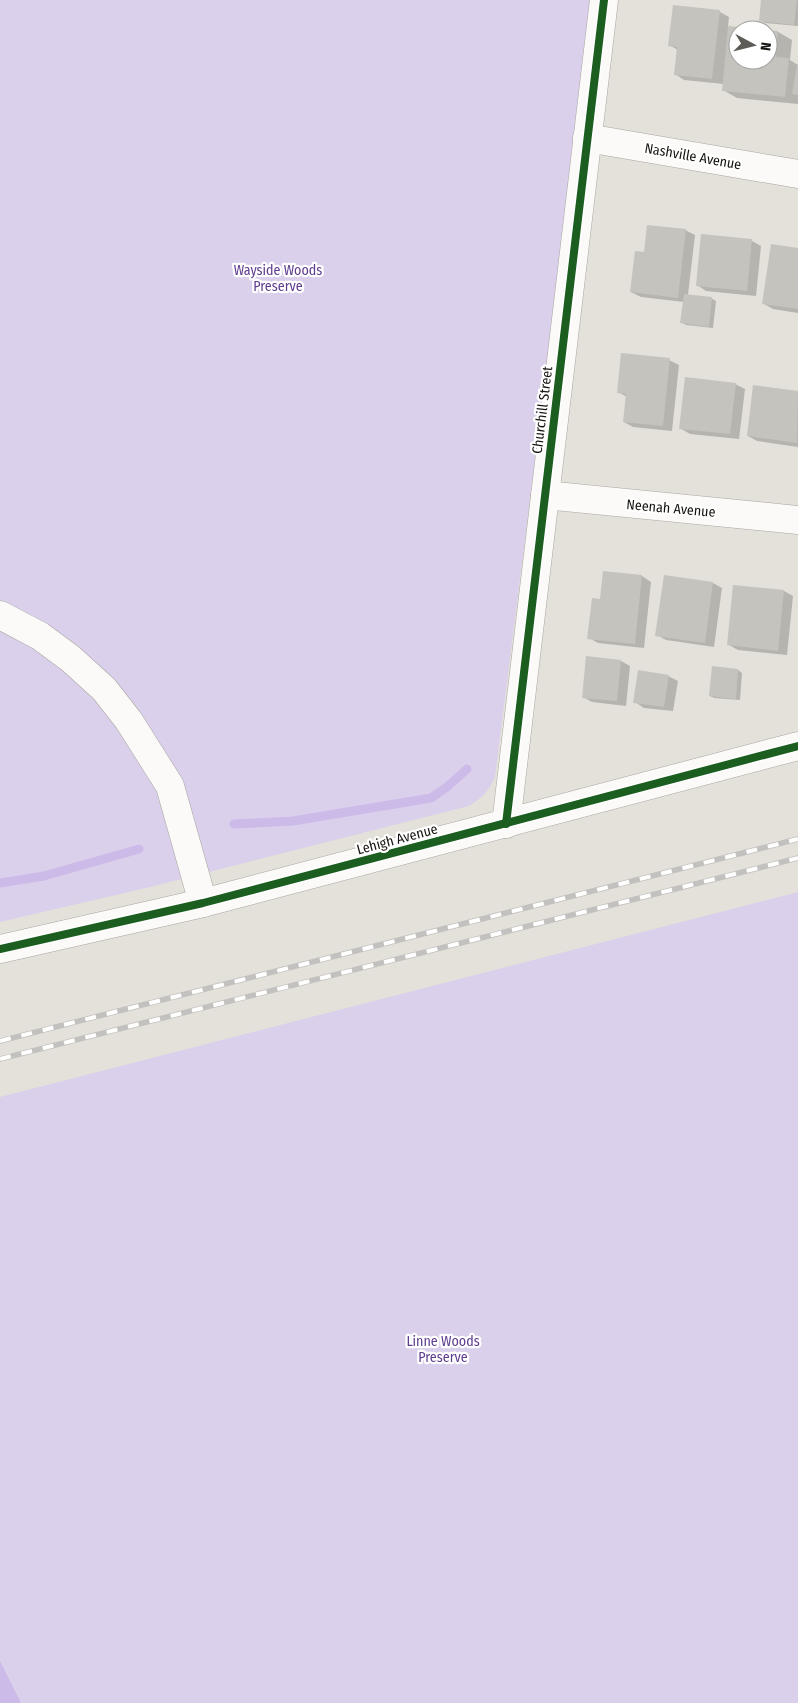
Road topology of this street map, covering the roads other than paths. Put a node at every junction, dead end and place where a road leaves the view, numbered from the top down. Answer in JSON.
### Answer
{"nodes":[{"id":1,"x":604,"y":0,"type":"edge"},
{"id":2,"x":587,"y":138,"type":"junction"},
{"id":3,"x":798,"y":174,"type":"edge"},
{"id":4,"x":545,"y":496,"type":"junction"},
{"id":5,"x":798,"y":520,"type":"edge"},
{"id":6,"x":0,"y":615,"type":"edge"},
{"id":7,"x":798,"y":746,"type":"edge"},
{"id":8,"x":506,"y":824,"type":"junction"},
{"id":9,"x":203,"y":903,"type":"junction"},
{"id":10,"x":0,"y":950,"type":"edge"}],
"edges":[{"from":1,"to":2,"type":"street","name":"Churchill Street"},
{"from":2,"to":3,"type":"street","name":"Nashville Avenue"},
{"from":2,"to":4,"type":"street","name":"Churchill Street"},
{"from":4,"to":5,"type":"street","name":"Neenah Avenue"},
{"from":4,"to":8,"type":"street","name":"Churchill Street"},
{"from":6,"to":9,"type":"street"},
{"from":7,"to":8,"type":"street","name":"Lehigh Avenue"},
{"from":8,"to":9,"type":"street","name":"Lehigh Avenue"},
{"from":9,"to":10,"type":"street","name":"Lehigh Avenue"}]}
